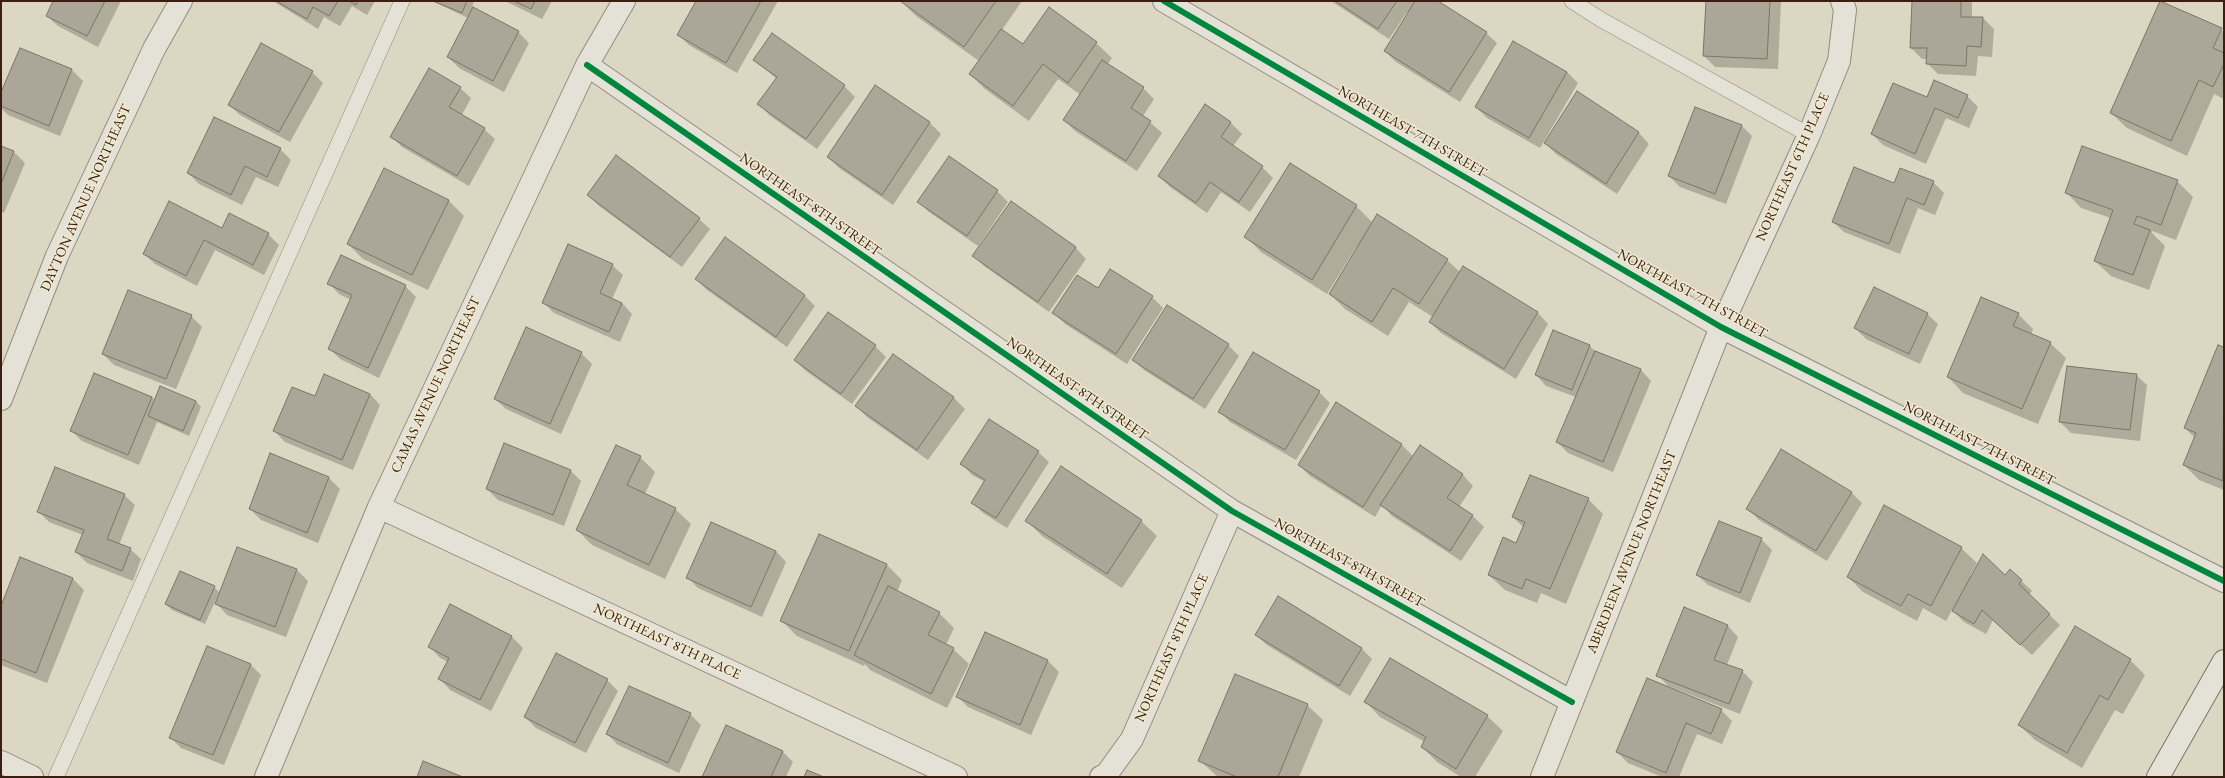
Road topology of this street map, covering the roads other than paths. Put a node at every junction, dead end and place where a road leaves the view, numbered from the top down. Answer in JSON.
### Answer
{"nodes":[{"id":1,"x":181,"y":1,"type":"edge"},
{"id":2,"x":402,"y":1,"type":"edge"},
{"id":3,"x":624,"y":1,"type":"edge"},
{"id":4,"x":1164,"y":1,"type":"edge"},
{"id":5,"x":1572,"y":1,"type":"edge"},
{"id":6,"x":1842,"y":1,"type":"edge"},
{"id":7,"x":587,"y":65,"type":"junction"},
{"id":8,"x":1809,"y":135,"type":"junction"},
{"id":9,"x":1722,"y":327,"type":"junction"},
{"id":10,"x":1,"y":399,"type":"edge"},
{"id":11,"x":379,"y":507,"type":"junction"},
{"id":12,"x":1232,"y":511,"type":"junction"},
{"id":13,"x":2224,"y":581,"type":"edge"},
{"id":14,"x":2224,"y":661,"type":"edge"},
{"id":15,"x":1572,"y":702,"type":"junction"},
{"id":16,"x":1,"y":762,"type":"edge"},
{"id":17,"x":32,"y":777,"type":"edge"},
{"id":18,"x":56,"y":777,"type":"edge"},
{"id":19,"x":266,"y":777,"type":"edge"},
{"id":20,"x":956,"y":777,"type":"edge"},
{"id":21,"x":1101,"y":777,"type":"edge"},
{"id":22,"x":1542,"y":777,"type":"edge"},
{"id":23,"x":2158,"y":777,"type":"edge"}],
"edges":[{"from":1,"to":10,"type":"street","name":"DAYTON AVENUE NORTHEAST"},
{"from":2,"to":18,"type":"lane"},
{"from":3,"to":7,"type":"street","name":"CAMAS AVENUE NORTHEAST"},
{"from":4,"to":9,"type":"street","name":"NORTHEAST 7TH STREET"},
{"from":5,"to":8,"type":"lane"},
{"from":6,"to":8,"type":"street","name":"NORTHEAST 6TH PLACE"},
{"from":7,"to":11,"type":"street","name":"CAMAS AVENUE NORTHEAST"},
{"from":7,"to":12,"type":"street","name":"NORTHEAST 8TH STREET"},
{"from":8,"to":9,"type":"street","name":"NORTHEAST 6TH PLACE"},
{"from":9,"to":13,"type":"street","name":"NORTHEAST 7TH STREET"},
{"from":9,"to":15,"type":"street","name":"ABERDEEN AVENUE NORTHEAST"},
{"from":11,"to":19,"type":"street","name":"CAMAS AVENUE NORTHEAST"},
{"from":11,"to":20,"type":"street","name":"NORTHEAST 8TH PLACE"},
{"from":12,"to":15,"type":"street","name":"NORTHEAST 8TH STREET"},
{"from":12,"to":21,"type":"street","name":"NORTHEAST 8TH PLACE"},
{"from":14,"to":23,"type":"street"},
{"from":15,"to":22,"type":"street","name":"ABERDEEN AVENUE NORTHEAST"},
{"from":16,"to":17,"type":"street"}]}
